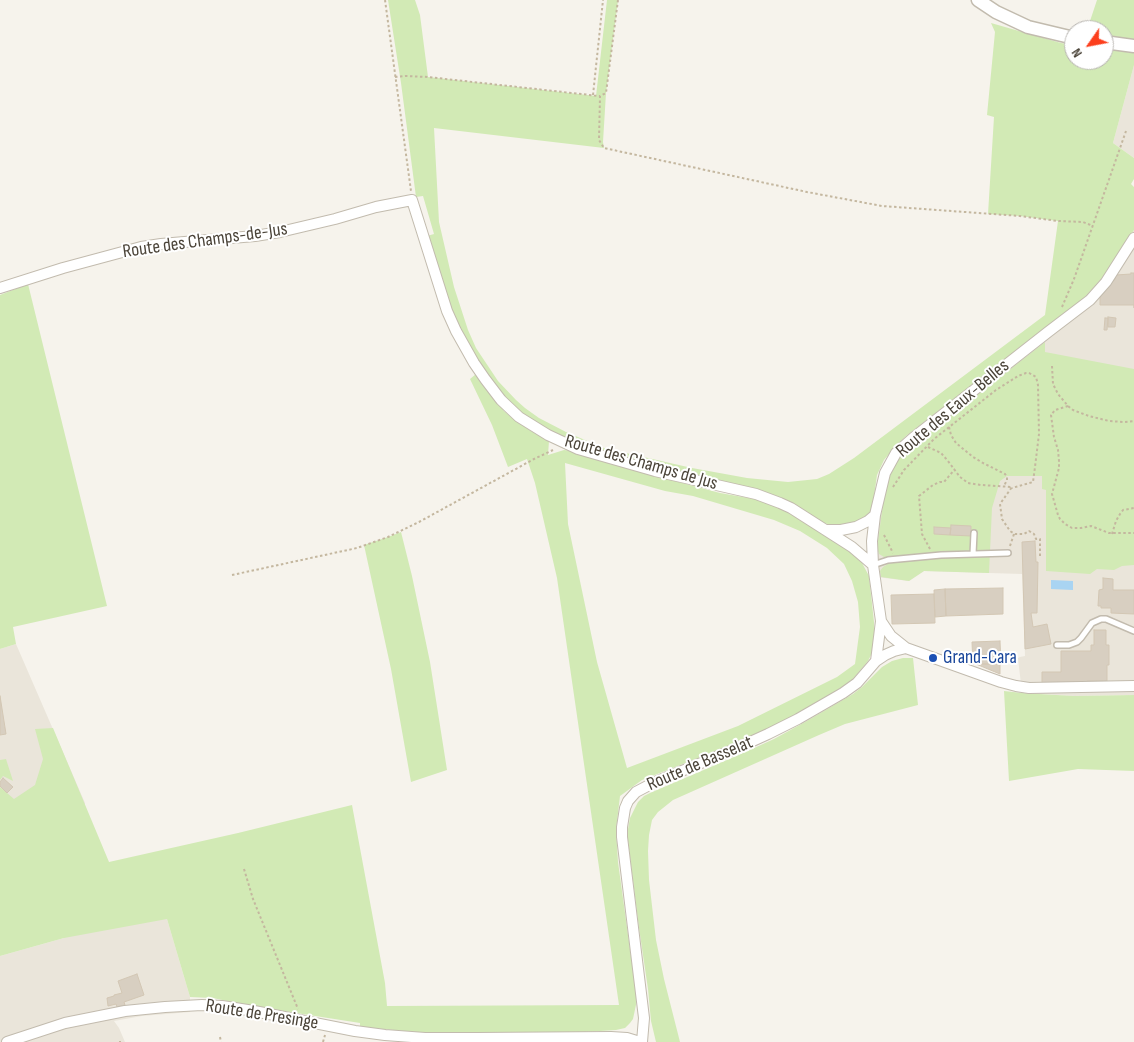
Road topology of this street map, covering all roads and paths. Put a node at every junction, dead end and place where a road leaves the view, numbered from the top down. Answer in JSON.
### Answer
{"nodes":[{"id":1,"x":384,"y":0,"type":"edge"},
{"id":2,"x":603,"y":0,"type":"edge"},
{"id":3,"x":618,"y":0,"type":"edge"},
{"id":4,"x":978,"y":0,"type":"edge"},
{"id":5,"x":1064,"y":36,"type":"edge"},
{"id":6,"x":1114,"y":43,"type":"edge"},
{"id":7,"x":1134,"y":46,"type":"edge"},
{"id":8,"x":396,"y":78,"type":"junction"},
{"id":9,"x":593,"y":95,"type":"junction"},
{"id":10,"x":600,"y":96,"type":"junction"},
{"id":11,"x":1126,"y":131,"type":"dead end"},
{"id":12,"x":412,"y":200,"type":"junction"},
{"id":13,"x":1093,"y":226,"type":"junction"},
{"id":14,"x":1134,"y":238,"type":"edge"},
{"id":15,"x":0,"y":288,"type":"edge"},
{"id":16,"x":1055,"y":326,"type":"junction"},
{"id":17,"x":1052,"y":366,"type":"dead end"},
{"id":18,"x":1068,"y":406,"type":"junction"},
{"id":19,"x":1134,"y":421,"type":"edge"},
{"id":20,"x":949,"y":427,"type":"junction"},
{"id":21,"x":566,"y":444,"type":"junction"},
{"id":22,"x":927,"y":446,"type":"junction"},
{"id":23,"x":955,"y":469,"type":"junction"},
{"id":24,"x":1004,"y":486,"type":"junction"},
{"id":25,"x":1012,"y":488,"type":"junction"},
{"id":26,"x":890,"y":491,"type":"dead end"},
{"id":27,"x":1134,"y":508,"type":"edge"},
{"id":28,"x":875,"y":515,"type":"junction"},
{"id":29,"x":826,"y":530,"type":"junction"},
{"id":30,"x":883,"y":533,"type":"dead end"},
{"id":31,"x":974,"y":533,"type":"dead end"},
{"id":32,"x":1014,"y":533,"type":"junction"},
{"id":33,"x":1134,"y":533,"type":"edge"},
{"id":34,"x":1112,"y":534,"type":"junction"},
{"id":35,"x":1008,"y":553,"type":"joint"},
{"id":36,"x":973,"y":554,"type":"junction"},
{"id":37,"x":931,"y":556,"type":"junction"},
{"id":38,"x":1040,"y":556,"type":"dead end"},
{"id":39,"x":896,"y":560,"type":"junction"},
{"id":40,"x":873,"y":565,"type":"junction"},
{"id":41,"x":232,"y":575,"type":"dead end"},
{"id":42,"x":881,"y":621,"type":"junction"},
{"id":43,"x":1134,"y":631,"type":"edge"},
{"id":44,"x":1057,"y":645,"type":"dead end"},
{"id":45,"x":906,"y":648,"type":"junction"},
{"id":46,"x":876,"y":661,"type":"junction"},
{"id":47,"x":1134,"y":686,"type":"edge"},
{"id":48,"x":244,"y":870,"type":"dead end"},
{"id":49,"x":303,"y":1021,"type":"junction"},
{"id":50,"x":325,"y":1036,"type":"dead end"},
{"id":51,"x":220,"y":1038,"type":"dead end"},
{"id":52,"x":12,"y":1041,"type":"edge"},
{"id":53,"x":221,"y":1042,"type":"edge"},
{"id":54,"x":323,"y":1042,"type":"edge"},
{"id":55,"x":641,"y":1042,"type":"edge"}],
"edges":[{"from":1,"to":8,"type":"path"},
{"from":2,"to":9,"type":"path"},
{"from":3,"to":10,"type":"path"},
{"from":4,"to":5,"type":"street"},
{"from":6,"to":7,"type":"street"},
{"from":8,"to":9,"type":"path"},
{"from":8,"to":12,"type":"path"},
{"from":9,"to":10,"type":"path"},
{"from":10,"to":13,"type":"path"},
{"from":11,"to":13,"type":"path"},
{"from":12,"to":15,"type":"street","name":"Route des Champs-de-Jus"},
{"from":12,"to":21,"type":"street","name":"Route des Champs de Jus"},
{"from":13,"to":16,"type":"path"},
{"from":14,"to":16,"type":"street","name":"Route des Eaux-Belles"},
{"from":16,"to":28,"type":"street","name":"Route des Eaux-Belles"},
{"from":17,"to":18,"type":"path"},
{"from":18,"to":19,"type":"path"},
{"from":18,"to":34,"type":"path"},
{"from":20,"to":22,"type":"path"},
{"from":20,"to":24,"type":"path"},
{"from":20,"to":25,"type":"path"},
{"from":21,"to":29,"type":"street","name":"Route des Champs de Jus"},
{"from":21,"to":41,"type":"path"},
{"from":22,"to":23,"type":"path"},
{"from":22,"to":26,"type":"path"},
{"from":23,"to":24,"type":"path"},
{"from":23,"to":37,"type":"path"},
{"from":24,"to":25,"type":"path"},
{"from":25,"to":32,"type":"path"},
{"from":27,"to":34,"type":"path"},
{"from":28,"to":29,"type":"street"},
{"from":28,"to":40,"type":"street","name":"Route des Eaux-Belles"},
{"from":29,"to":40,"type":"street","name":"Route des Champs de Jus"},
{"from":30,"to":39,"type":"path"},
{"from":31,"to":36,"type":"lane"},
{"from":32,"to":35,"type":"path"},
{"from":32,"to":38,"type":"path"},
{"from":33,"to":34,"type":"path"},
{"from":35,"to":36,"type":"lane"},
{"from":36,"to":37,"type":"lane"},
{"from":37,"to":39,"type":"lane"},
{"from":39,"to":40,"type":"lane"},
{"from":40,"to":42,"type":"street","name":"Route des Eaux-Belles"},
{"from":42,"to":45,"type":"street"},
{"from":42,"to":46,"type":"street"},
{"from":43,"to":44,"type":"lane"},
{"from":45,"to":46,"type":"street","name":"Route de Basselat"},
{"from":45,"to":47,"type":"street"},
{"from":46,"to":55,"type":"street","name":"Route de Basselat"},
{"from":48,"to":49,"type":"path"},
{"from":49,"to":52,"type":"street","name":"Route de Presinge"},
{"from":49,"to":55,"type":"street","name":"Route de Presinge"},
{"from":50,"to":54,"type":"path"},
{"from":51,"to":53,"type":"path"}]}
